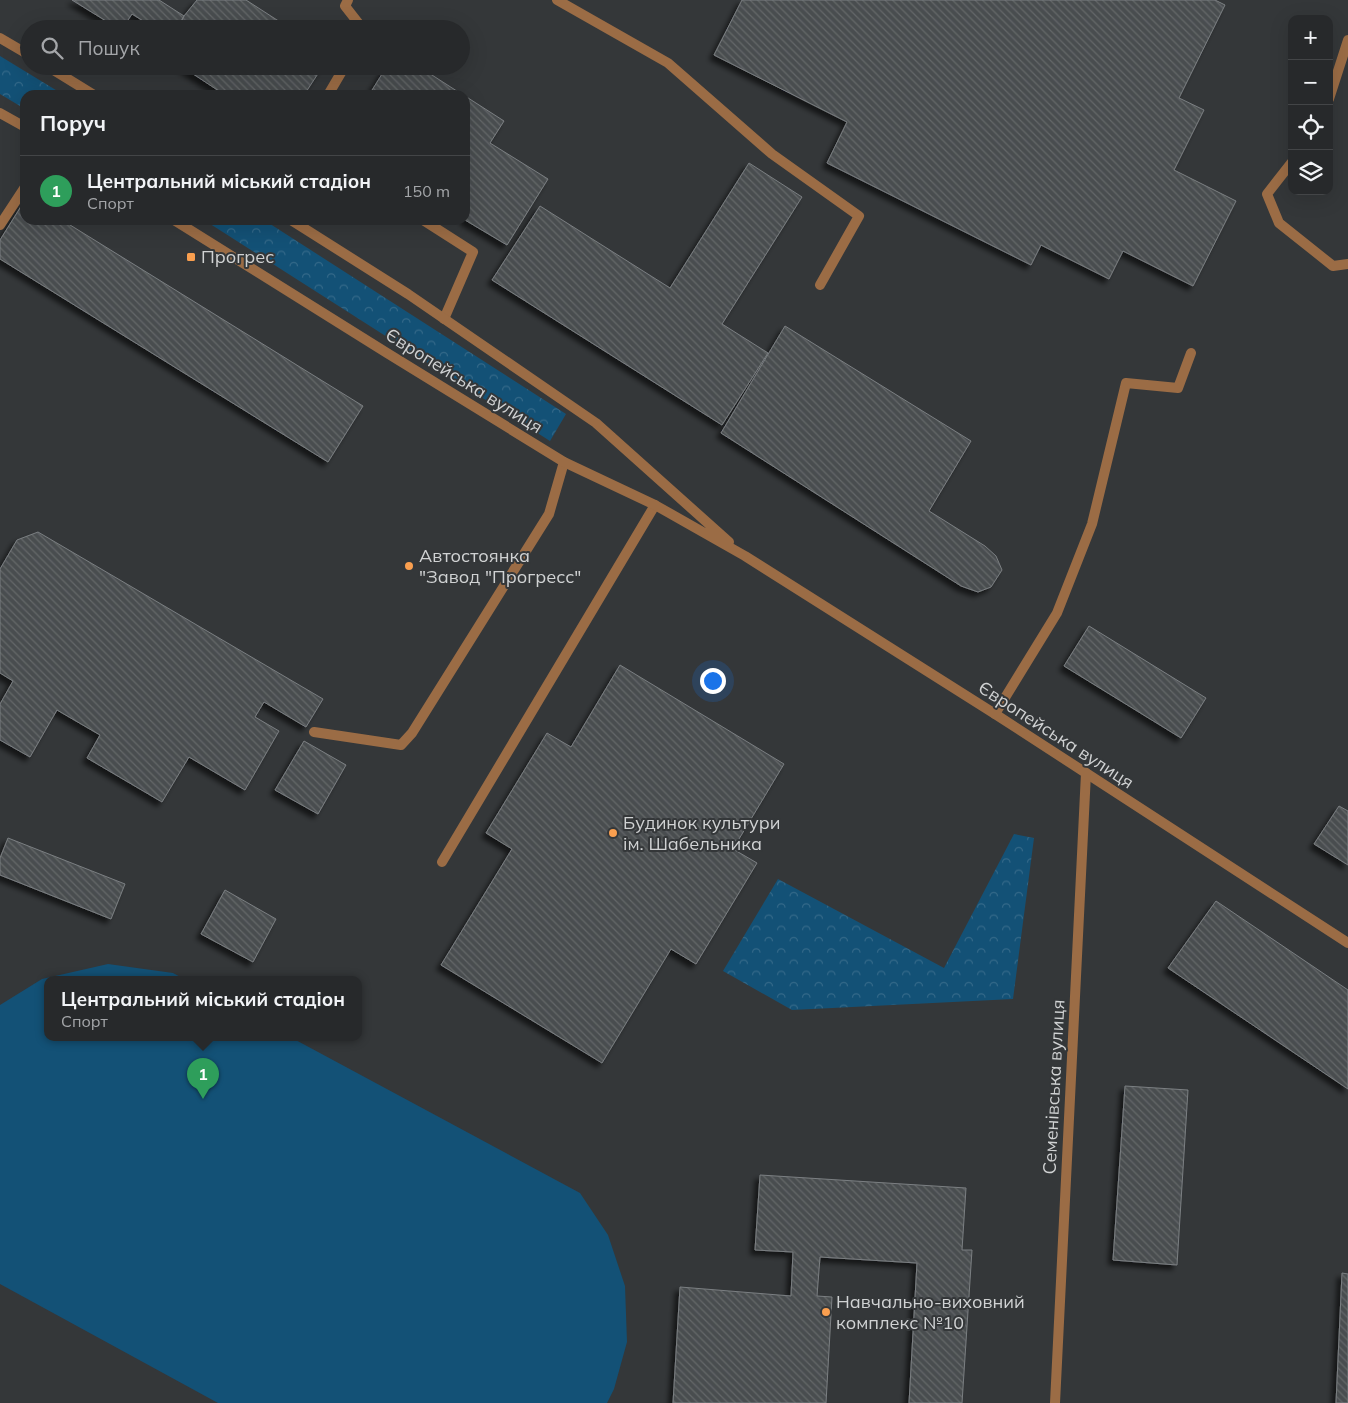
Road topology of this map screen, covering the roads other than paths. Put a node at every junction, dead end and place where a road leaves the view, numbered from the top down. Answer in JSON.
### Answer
{"nodes":[{"id":1,"x":348,"y":0,"type":"edge"},
{"id":2,"x":557,"y":0,"type":"edge"},
{"id":3,"x":356,"y":20,"type":"edge"},
{"id":4,"x":0,"y":38,"type":"edge"},
{"id":5,"x":1348,"y":40,"type":"edge"},
{"id":6,"x":20,"y":50,"type":"edge"},
{"id":7,"x":62,"y":75,"type":"edge"},
{"id":8,"x":340,"y":75,"type":"edge"},
{"id":9,"x":1333,"y":87,"type":"edge"},
{"id":10,"x":86,"y":90,"type":"edge"},
{"id":11,"x":331,"y":90,"type":"edge"},
{"id":12,"x":0,"y":113,"type":"edge"},
{"id":13,"x":20,"y":124,"type":"edge"},
{"id":14,"x":1288,"y":167,"type":"edge"},
{"id":15,"x":20,"y":195,"type":"edge"},
{"id":16,"x":0,"y":225,"type":"edge"},
{"id":17,"x":182,"y":225,"type":"edge"},
{"id":18,"x":299,"y":225,"type":"edge"},
{"id":19,"x":431,"y":225,"type":"edge"},
{"id":20,"x":1348,"y":264,"type":"edge"},
{"id":21,"x":820,"y":284,"type":"dead end"},
{"id":22,"x":444,"y":320,"type":"junction"},
{"id":23,"x":1191,"y":353,"type":"dead end"},
{"id":24,"x":564,"y":462,"type":"junction"},
{"id":25,"x":655,"y":505,"type":"junction"},
{"id":26,"x":745,"y":556,"type":"junction"},
{"id":27,"x":995,"y":714,"type":"junction"},
{"id":28,"x":314,"y":732,"type":"dead end"},
{"id":29,"x":1086,"y":773,"type":"junction"},
{"id":30,"x":442,"y":862,"type":"dead end"},
{"id":31,"x":1348,"y":943,"type":"edge"},
{"id":32,"x":1055,"y":1403,"type":"edge"}],
"edges":[{"from":1,"to":3,"type":"street"},
{"from":2,"to":21,"type":"street"},
{"from":4,"to":6,"type":"street"},
{"from":5,"to":9,"type":"street"},
{"from":7,"to":10,"type":"street"},
{"from":8,"to":11,"type":"street"},
{"from":12,"to":13,"type":"street"},
{"from":14,"to":20,"type":"street"},
{"from":15,"to":16,"type":"street"},
{"from":17,"to":24,"type":"street","name":"Європейська вулиця"},
{"from":18,"to":22,"type":"street","name":"Європейська вулиця"},
{"from":19,"to":22,"type":"street"},
{"from":22,"to":26,"type":"street","name":"Європейська вулиця"},
{"from":23,"to":27,"type":"street"},
{"from":24,"to":25,"type":"street","name":"Європейська вулиця"},
{"from":24,"to":28,"type":"street"},
{"from":25,"to":26,"type":"street","name":"Європейська вулиця"},
{"from":25,"to":30,"type":"street"},
{"from":26,"to":27,"type":"street","name":"Європейська вулиця"},
{"from":27,"to":29,"type":"street","name":"Європейська вулиця"},
{"from":29,"to":31,"type":"street","name":"Європейська вулиця"},
{"from":29,"to":32,"type":"street","name":"Семенівська вулиця"}]}
